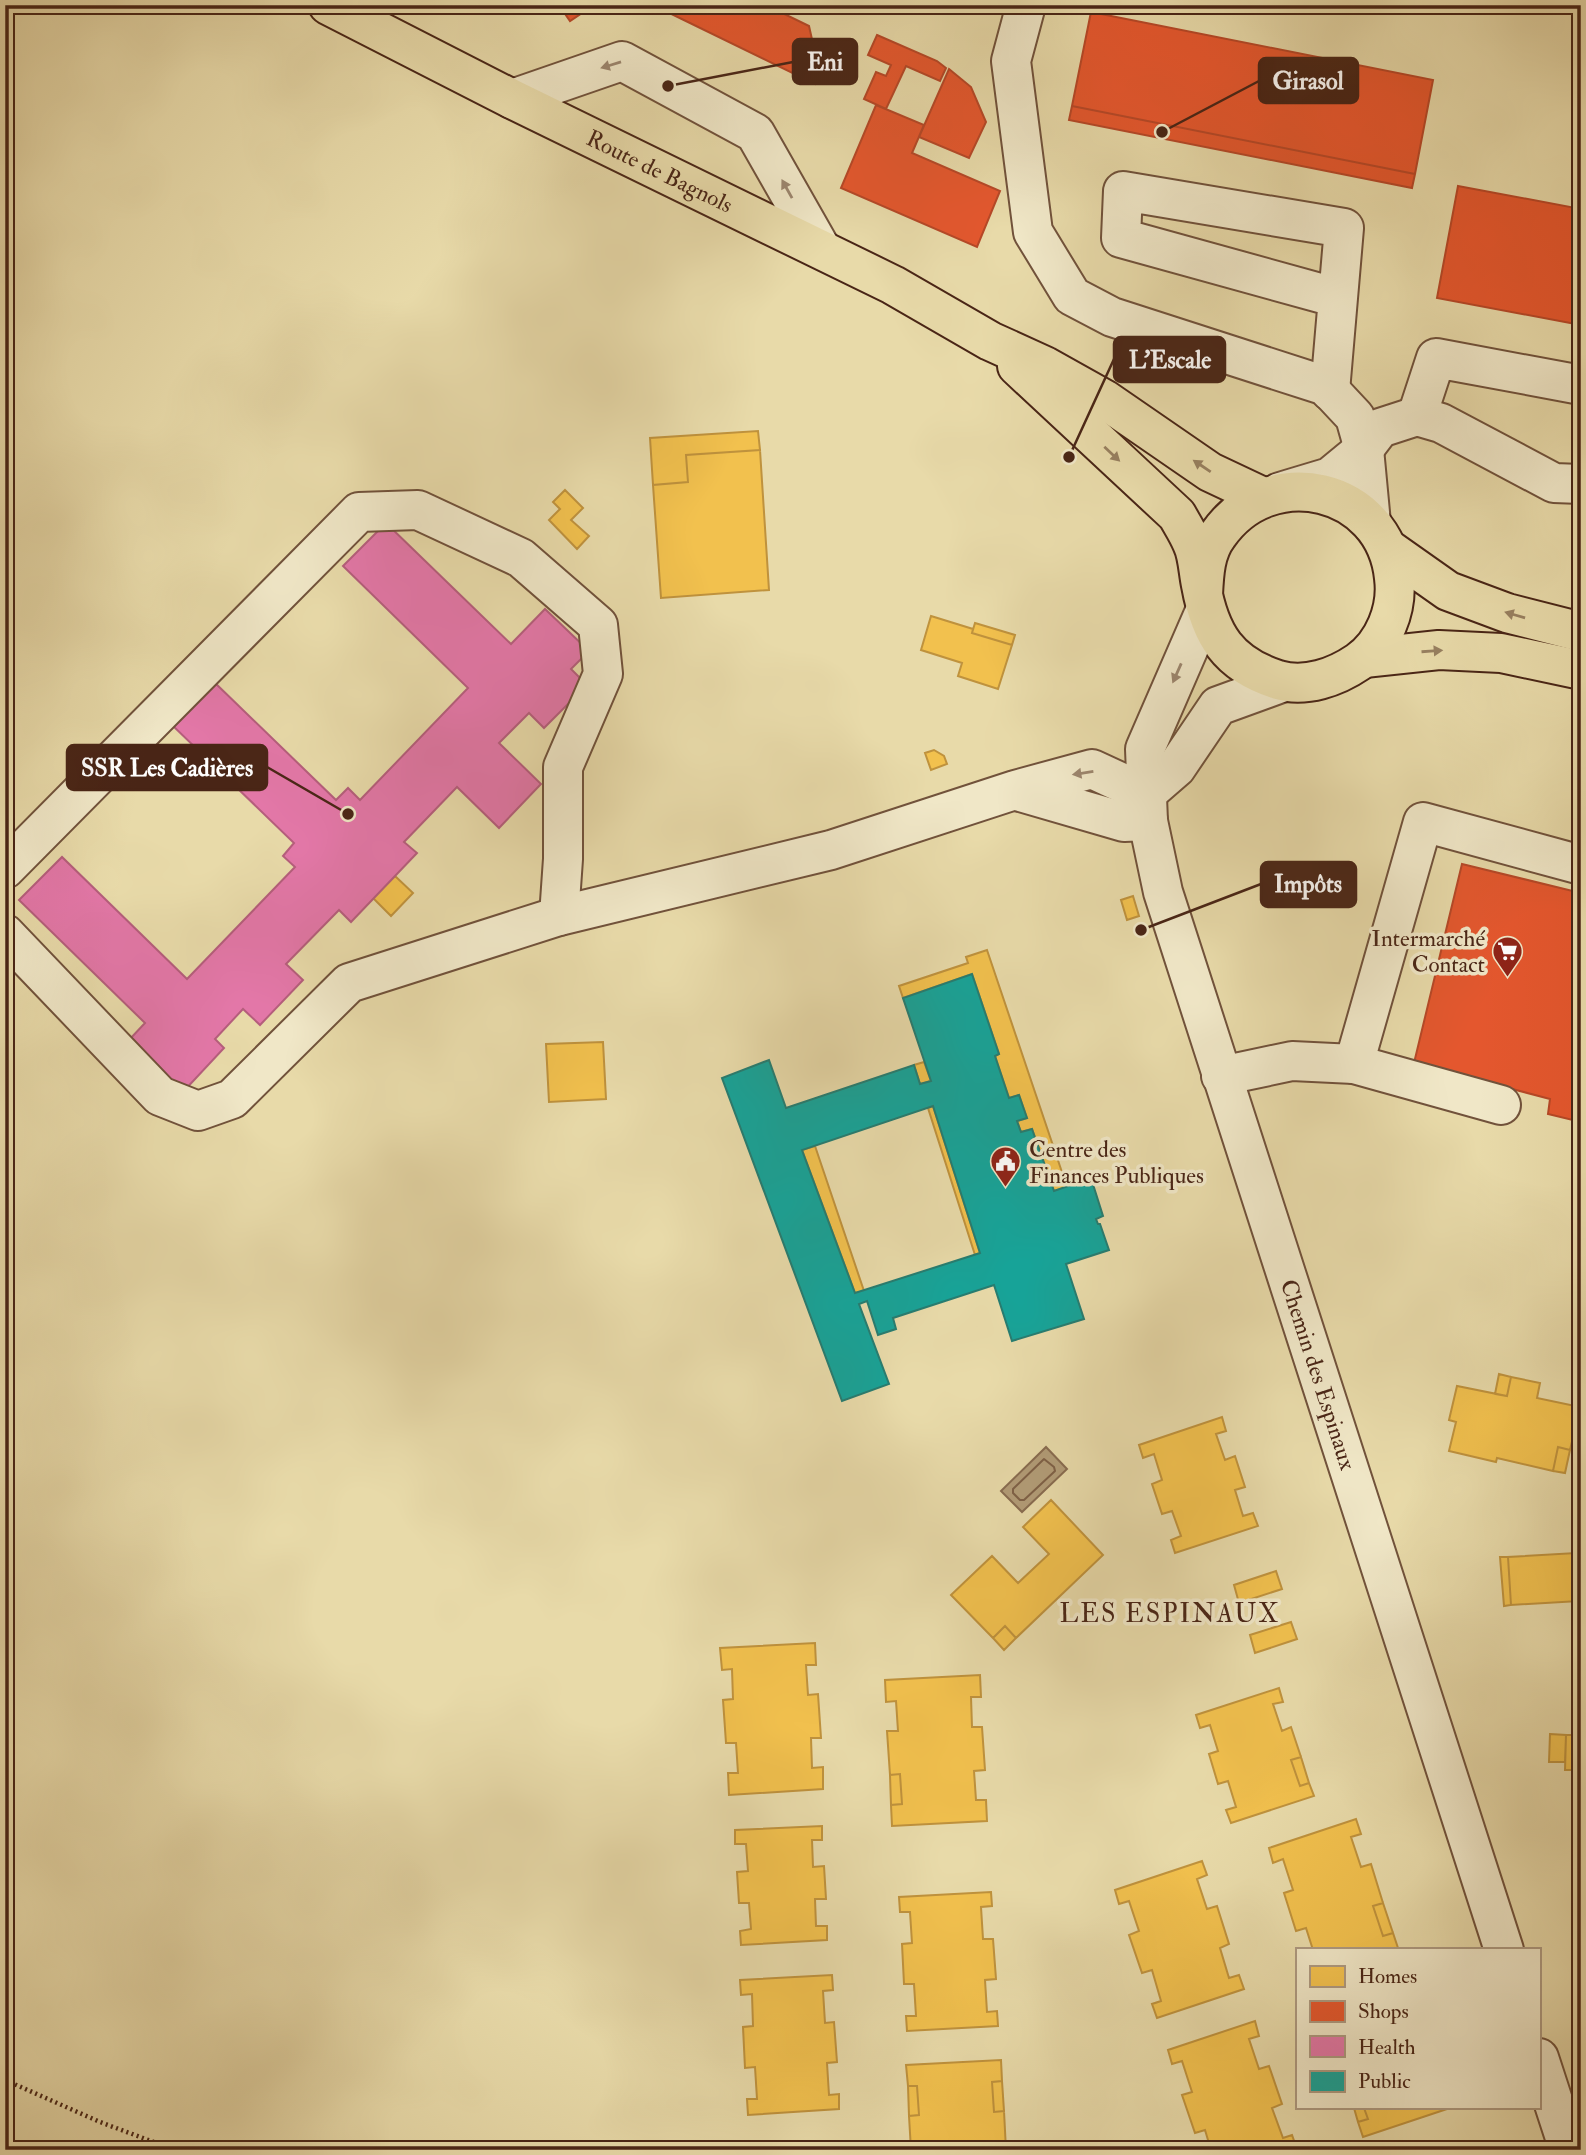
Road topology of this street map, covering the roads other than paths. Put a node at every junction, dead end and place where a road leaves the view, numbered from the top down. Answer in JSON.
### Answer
{"nodes":[{"id":1,"x":328,"y":5,"type":"edge"},
{"id":2,"x":1026,"y":5,"type":"edge"},
{"id":3,"x":512,"y":99,"type":"junction"},
{"id":4,"x":821,"y":249,"type":"junction"},
{"id":5,"x":1338,"y":298,"type":"junction"},
{"id":6,"x":990,"y":341,"type":"junction"},
{"id":7,"x":1581,"y":386,"type":"edge"},
{"id":8,"x":1330,"y":391,"type":"junction"},
{"id":9,"x":1417,"y":416,"type":"junction"},
{"id":10,"x":1364,"y":449,"type":"junction"},
{"id":11,"x":1581,"y":484,"type":"edge"},
{"id":12,"x":1267,"y":496,"type":"junction"},
{"id":13,"x":1379,"y":535,"type":"junction"},
{"id":14,"x":1204,"y":603,"type":"junction"},
{"id":15,"x":1581,"y":632,"type":"edge"},
{"id":16,"x":1364,"y":658,"type":"junction"},
{"id":17,"x":1581,"y":670,"type":"edge"},
{"id":18,"x":1284,"y":682,"type":"junction"},
{"id":19,"x":1147,"y":808,"type":"junction"},
{"id":20,"x":1581,"y":865,"type":"edge"},
{"id":21,"x":5,"y":869,"type":"edge"},
{"id":22,"x":559,"y":916,"type":"junction"},
{"id":23,"x":5,"y":933,"type":"edge"},
{"id":24,"x":1354,"y":1064,"type":"junction"},
{"id":25,"x":1221,"y":1076,"type":"junction"},
{"id":26,"x":1501,"y":1105,"type":"dead end"},
{"id":27,"x":1503,"y":1948,"type":"edge"},
{"id":28,"x":1540,"y":2060,"type":"edge"},
{"id":29,"x":1569,"y":2150,"type":"edge"}],
"edges":[{"from":1,"to":3,"type":"main road","name":"Route de Bagnols"},
{"from":2,"to":8,"type":"street"},
{"from":3,"to":4,"type":"main road","name":"Route de Bagnols"},
{"from":4,"to":3,"type":"street","one_way":true},
{"from":4,"to":6,"type":"main road","name":"Route de Bagnols"},
{"from":5,"to":5,"type":"street"},
{"from":5,"to":8,"type":"street"},
{"from":12,"to":6,"type":"main road","one_way":true},
{"from":6,"to":14,"type":"main road","one_way":true},
{"from":7,"to":9,"type":"street"},
{"from":8,"to":10,"type":"street"},
{"from":9,"to":10,"type":"street"},
{"from":9,"to":11,"type":"street"},
{"from":10,"to":12,"type":"street"},
{"from":10,"to":13,"type":"street"},
{"from":12,"to":13,"type":"main road"},
{"from":12,"to":14,"type":"main road"},
{"from":15,"to":13,"type":"main road","one_way":true},
{"from":13,"to":16,"type":"main road"},
{"from":14,"to":18,"type":"main road"},
{"from":14,"to":19,"type":"street","name":"Chemin des Espinaux","one_way":true},
{"from":16,"to":17,"type":"main road","one_way":true},
{"from":16,"to":18,"type":"main road"},
{"from":18,"to":19,"type":"street"},
{"from":19,"to":22,"type":"street"},
{"from":19,"to":25,"type":"street","name":"Chemin des Espinaux"},
{"from":20,"to":24,"type":"street"},
{"from":21,"to":22,"type":"street"},
{"from":22,"to":23,"type":"street"},
{"from":24,"to":25,"type":"street"},
{"from":24,"to":26,"type":"street"},
{"from":25,"to":27,"type":"street","name":"Chemin des Espinaux"},
{"from":28,"to":29,"type":"street"}]}
